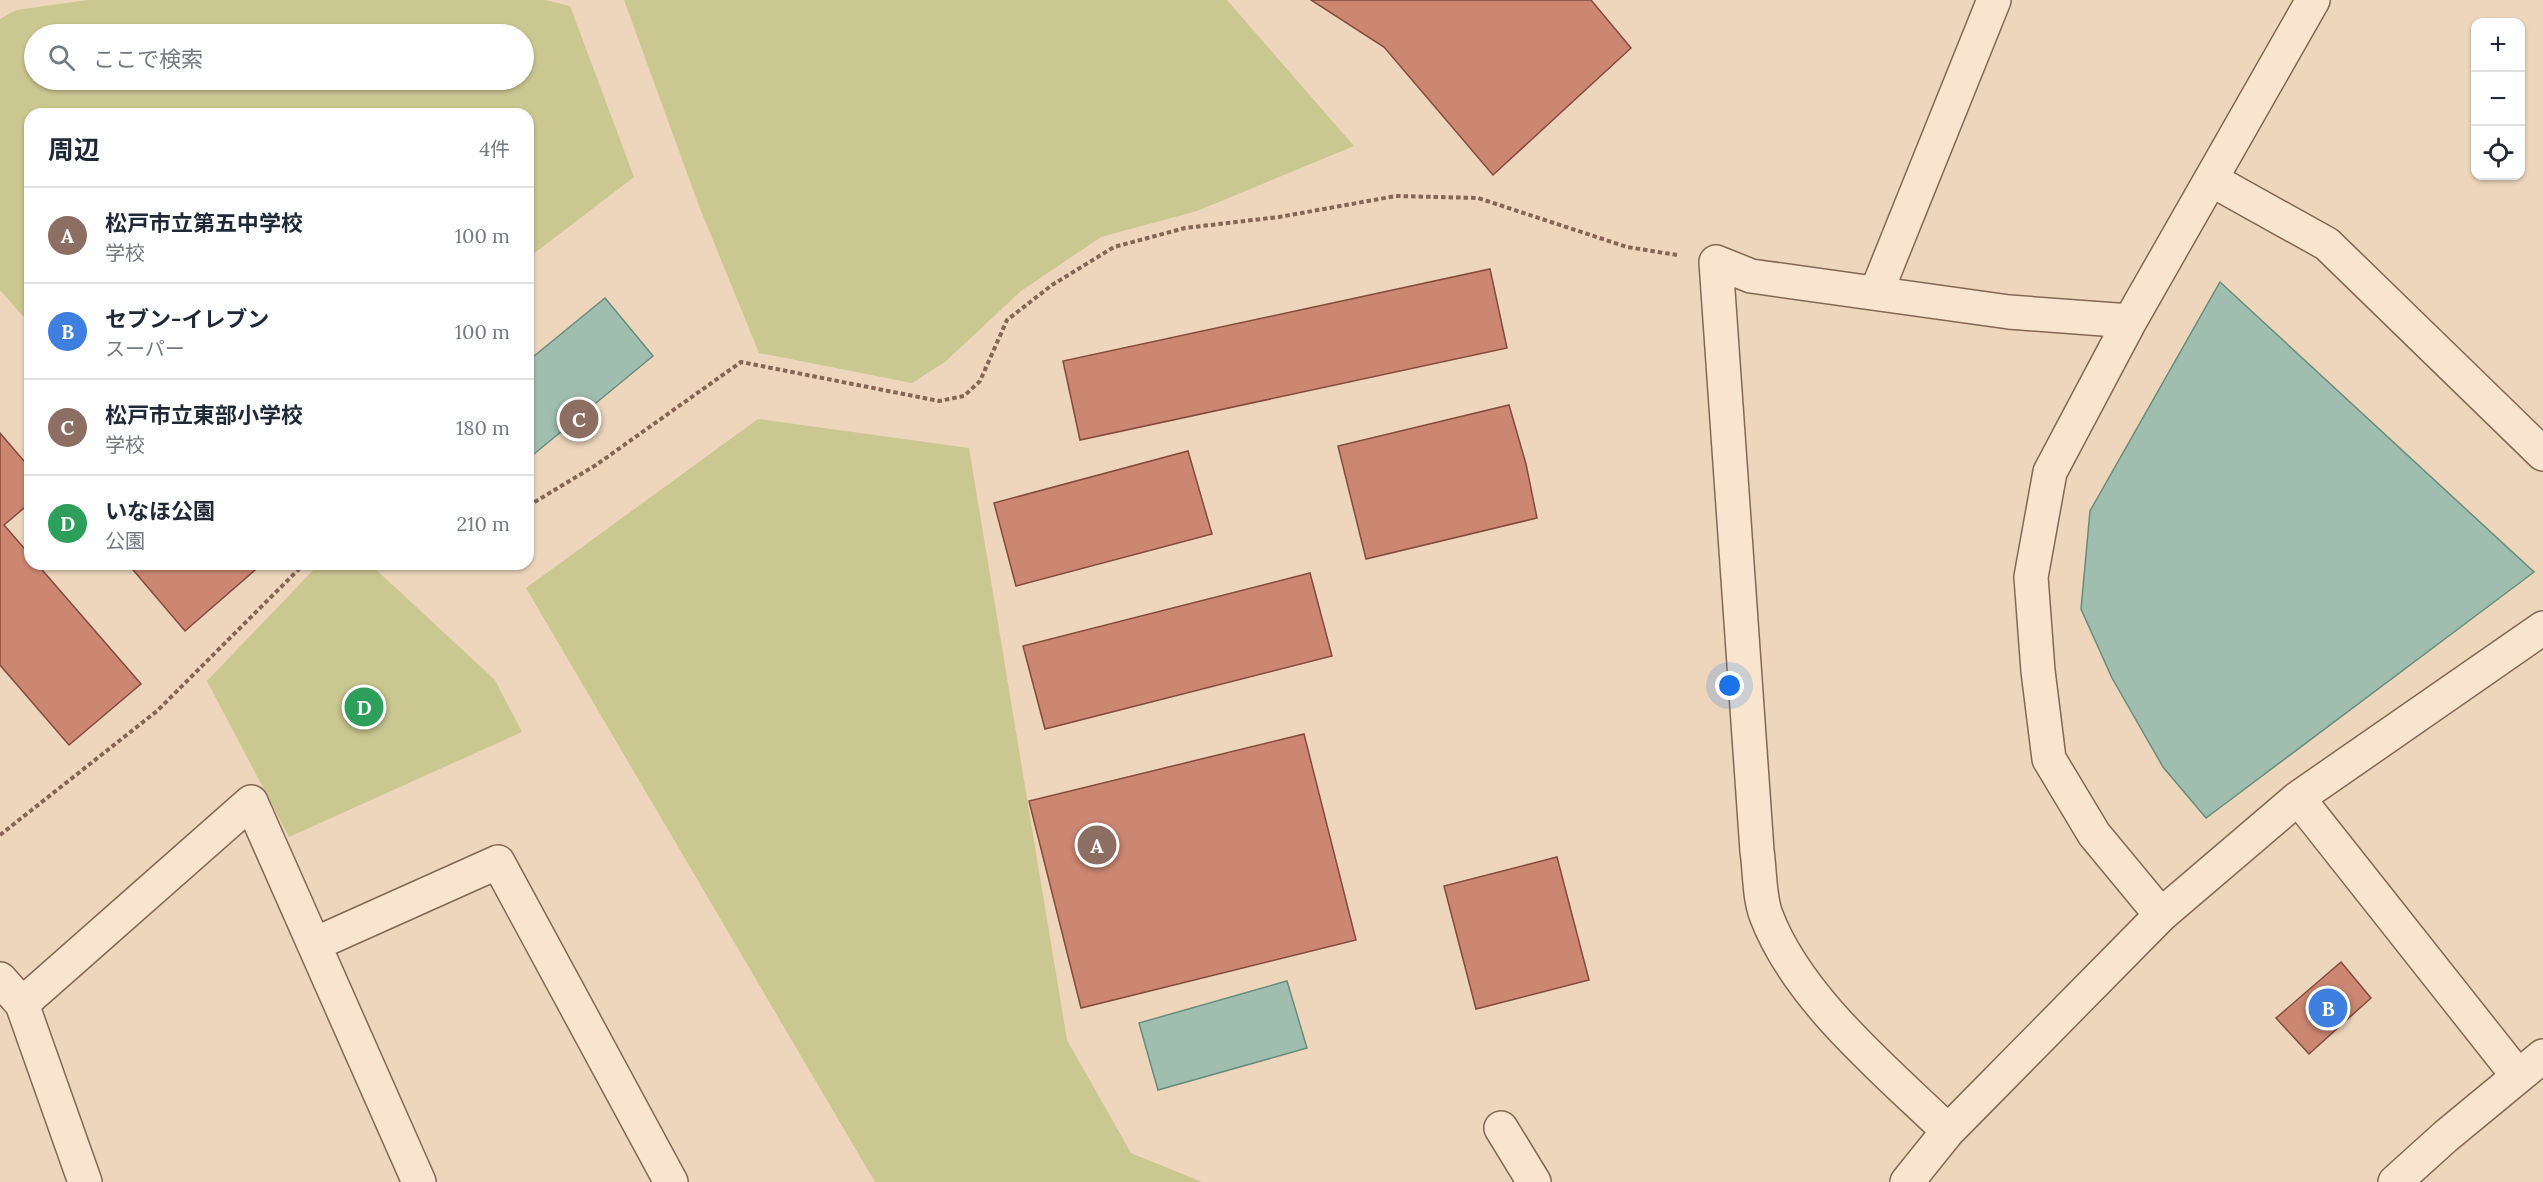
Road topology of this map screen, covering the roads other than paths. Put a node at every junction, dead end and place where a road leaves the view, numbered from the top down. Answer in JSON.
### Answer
{"nodes":[{"id":1,"x":1994,"y":0,"type":"edge"},
{"id":2,"x":2313,"y":0,"type":"edge"},
{"id":3,"x":2212,"y":180,"type":"junction"},
{"id":4,"x":1876,"y":293,"type":"junction"},
{"id":5,"x":2130,"y":321,"type":"junction"},
{"id":6,"x":2543,"y":454,"type":"edge"},
{"id":7,"x":2543,"y":628,"type":"edge"},
{"id":8,"x":2298,"y":798,"type":"junction"},
{"id":9,"x":2161,"y":915,"type":"junction"},
{"id":10,"x":315,"y":944,"type":"junction"},
{"id":11,"x":0,"y":979,"type":"edge"},
{"id":12,"x":22,"y":1004,"type":"junction"},
{"id":13,"x":2530,"y":1066,"type":"edge"},
{"id":14,"x":1501,"y":1128,"type":"dead end"},
{"id":15,"x":1948,"y":1131,"type":"junction"},
{"id":16,"x":85,"y":1182,"type":"edge"},
{"id":17,"x":419,"y":1182,"type":"edge"},
{"id":18,"x":670,"y":1182,"type":"edge"},
{"id":19,"x":1534,"y":1182,"type":"edge"},
{"id":20,"x":1907,"y":1182,"type":"edge"},
{"id":21,"x":2395,"y":1182,"type":"edge"}],
"edges":[{"from":1,"to":4,"type":"street"},
{"from":2,"to":3,"type":"street"},
{"from":3,"to":5,"type":"street"},
{"from":3,"to":6,"type":"street"},
{"from":4,"to":5,"type":"street"},
{"from":4,"to":15,"type":"street"},
{"from":5,"to":9,"type":"street"},
{"from":7,"to":8,"type":"street"},
{"from":8,"to":9,"type":"street"},
{"from":8,"to":13,"type":"street"},
{"from":9,"to":15,"type":"street"},
{"from":10,"to":12,"type":"street"},
{"from":10,"to":17,"type":"street"},
{"from":10,"to":18,"type":"street"},
{"from":11,"to":12,"type":"street"},
{"from":12,"to":16,"type":"street"},
{"from":13,"to":21,"type":"street"},
{"from":14,"to":19,"type":"street"},
{"from":15,"to":20,"type":"street"}]}
